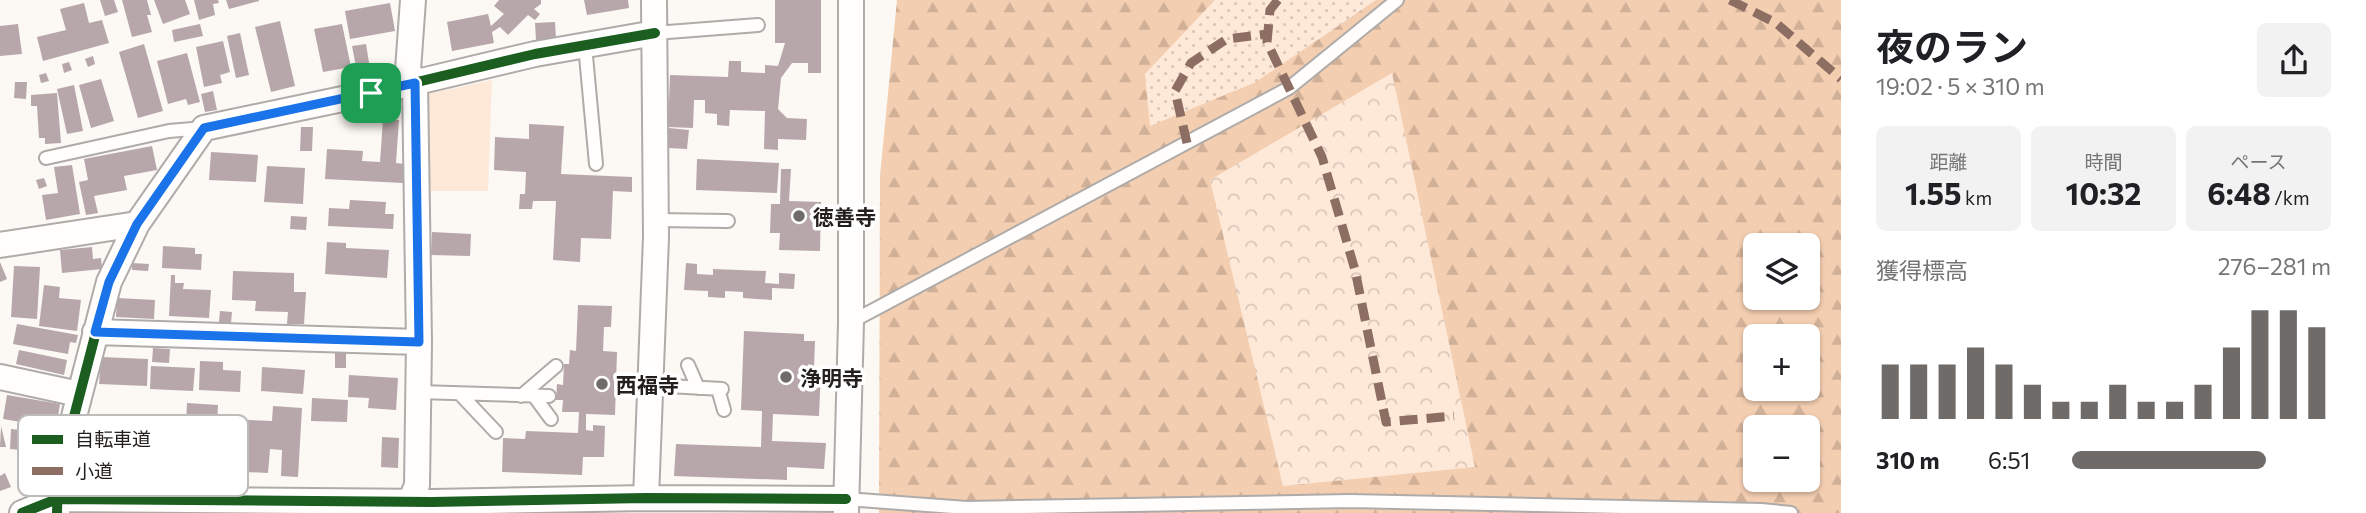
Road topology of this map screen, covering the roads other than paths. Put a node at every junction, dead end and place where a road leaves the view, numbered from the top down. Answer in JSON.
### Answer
{"nodes":[{"id":1,"x":413,"y":0,"type":"edge"},
{"id":2,"x":654,"y":0,"type":"edge"},
{"id":3,"x":851,"y":0,"type":"edge"},
{"id":4,"x":1397,"y":0,"type":"edge"},
{"id":5,"x":758,"y":25,"type":"dead end"},
{"id":6,"x":655,"y":33,"type":"junction"},
{"id":7,"x":585,"y":45,"type":"junction"},
{"id":8,"x":415,"y":83,"type":"junction"},
{"id":9,"x":204,"y":128,"type":"junction"},
{"id":10,"x":46,"y":158,"type":"dead end"},
{"id":11,"x":596,"y":164,"type":"dead end"},
{"id":12,"x":656,"y":220,"type":"junction"},
{"id":13,"x":728,"y":221,"type":"dead end"},
{"id":14,"x":137,"y":224,"type":"junction"},
{"id":15,"x":0,"y":244,"type":"edge"},
{"id":16,"x":850,"y":322,"type":"junction"},
{"id":17,"x":95,"y":332,"type":"junction"},
{"id":18,"x":419,"y":342,"type":"junction"},
{"id":19,"x":688,"y":365,"type":"dead end"},
{"id":20,"x":556,"y":366,"type":"dead end"},
{"id":21,"x":0,"y":377,"type":"edge"},
{"id":22,"x":650,"y":385,"type":"junction"},
{"id":23,"x":698,"y":388,"type":"junction"},
{"id":24,"x":419,"y":392,"type":"junction"},
{"id":25,"x":79,"y":394,"type":"junction"},
{"id":26,"x":460,"y":394,"type":"junction"},
{"id":27,"x":528,"y":396,"type":"junction"},
{"id":28,"x":549,"y":397,"type":"dead end"},
{"id":29,"x":724,"y":410,"type":"dead end"},
{"id":30,"x":74,"y":415,"type":"edge"},
{"id":31,"x":551,"y":419,"type":"dead end"},
{"id":32,"x":496,"y":432,"type":"dead end"},
{"id":33,"x":646,"y":498,"type":"junction"},
{"id":34,"x":57,"y":506,"type":"edge"},
{"id":35,"x":846,"y":506,"type":"edge"},
{"id":36,"x":569,"y":507,"type":"edge"},
{"id":37,"x":772,"y":507,"type":"edge"},
{"id":38,"x":422,"y":508,"type":"edge"},
{"id":39,"x":22,"y":513,"type":"edge"},
{"id":40,"x":1791,"y":513,"type":"edge"}],
"edges":[{"from":1,"to":8,"type":"street"},
{"from":2,"to":6,"type":"street"},
{"from":3,"to":16,"type":"street"},
{"from":4,"to":16,"type":"lane"},
{"from":5,"to":6,"type":"lane"},
{"from":6,"to":7,"type":"street"},
{"from":6,"to":12,"type":"street"},
{"from":7,"to":8,"type":"street"},
{"from":7,"to":11,"type":"lane"},
{"from":8,"to":9,"type":"street"},
{"from":8,"to":18,"type":"street"},
{"from":9,"to":10,"type":"lane"},
{"from":9,"to":14,"type":"street"},
{"from":12,"to":13,"type":"lane"},
{"from":12,"to":22,"type":"street"},
{"from":14,"to":15,"type":"street"},
{"from":14,"to":17,"type":"street"},
{"from":16,"to":35,"type":"street"},
{"from":17,"to":18,"type":"street"},
{"from":17,"to":25,"type":"street"},
{"from":18,"to":24,"type":"street"},
{"from":19,"to":23,"type":"lane"},
{"from":20,"to":27,"type":"lane"},
{"from":21,"to":25,"type":"street"},
{"from":22,"to":23,"type":"lane"},
{"from":22,"to":33,"type":"street"},
{"from":23,"to":29,"type":"lane"},
{"from":24,"to":26,"type":"lane"},
{"from":24,"to":38,"type":"street"},
{"from":25,"to":30,"type":"street"},
{"from":26,"to":27,"type":"lane"},
{"from":26,"to":32,"type":"lane"},
{"from":27,"to":28,"type":"lane"},
{"from":27,"to":31,"type":"lane"},
{"from":33,"to":36,"type":"street"},
{"from":33,"to":37,"type":"street"},
{"from":34,"to":38,"type":"street"},
{"from":34,"to":39,"type":"street"},
{"from":35,"to":37,"type":"street"},
{"from":35,"to":40,"type":"lane"},
{"from":36,"to":38,"type":"street"}]}
